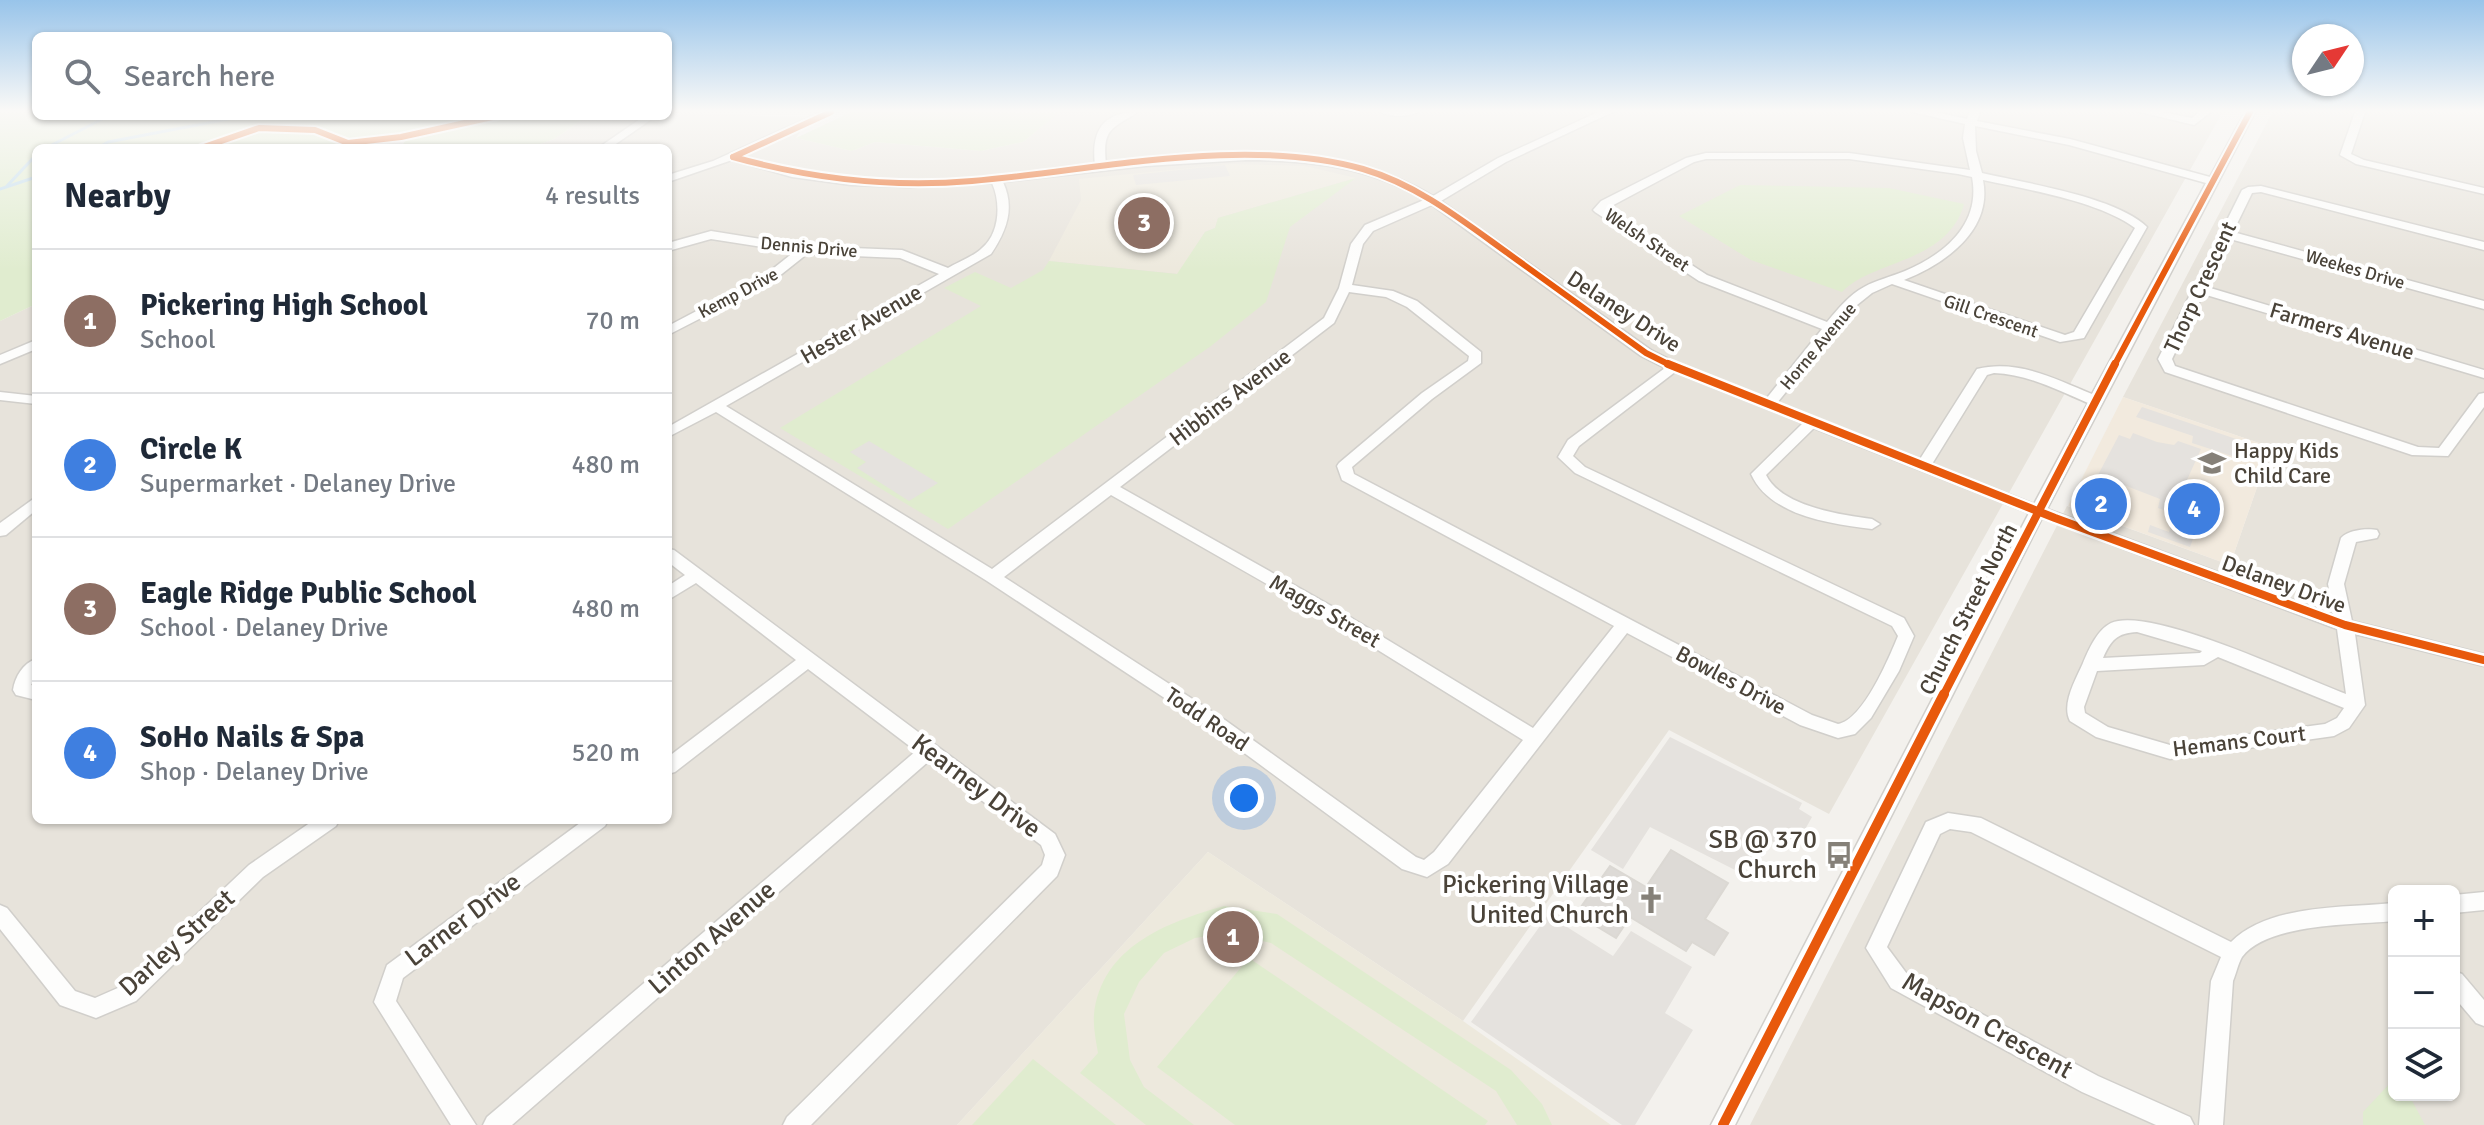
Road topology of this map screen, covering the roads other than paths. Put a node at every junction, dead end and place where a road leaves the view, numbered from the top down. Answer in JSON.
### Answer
{"nodes":[{"id":1,"x":711,"y":164,"type":"edge"},
{"id":2,"x":757,"y":164,"type":"edge"},
{"id":3,"x":1125,"y":164,"type":"edge"},
{"id":4,"x":1338,"y":164,"type":"edge"},
{"id":5,"x":1494,"y":164,"type":"edge"},
{"id":6,"x":1681,"y":164,"type":"edge"},
{"id":7,"x":1905,"y":164,"type":"edge"},
{"id":8,"x":1972,"y":164,"type":"edge"},
{"id":9,"x":2152,"y":164,"type":"edge"},
{"id":10,"x":2221,"y":164,"type":"edge"},
{"id":11,"x":2371,"y":164,"type":"edge"},
{"id":12,"x":1101,"y":167,"type":"joint"},
{"id":13,"x":1975,"y":175,"type":"junction"},
{"id":14,"x":672,"y":178,"type":"edge"},
{"id":15,"x":997,"y":180,"type":"junction"},
{"id":16,"x":2212,"y":181,"type":"junction"},
{"id":17,"x":2484,"y":191,"type":"edge"},
{"id":18,"x":1434,"y":200,"type":"junction"},
{"id":19,"x":2226,"y":234,"type":"junction"},
{"id":20,"x":672,"y":246,"type":"edge"},
{"id":21,"x":2484,"y":246,"type":"edge"},
{"id":22,"x":804,"y":250,"type":"junction"},
{"id":23,"x":948,"y":273,"type":"junction"},
{"id":24,"x":1892,"y":280,"type":"junction"},
{"id":25,"x":1345,"y":288,"type":"junction"},
{"id":26,"x":2200,"y":289,"type":"junction"},
{"id":27,"x":2484,"y":305,"type":"edge"},
{"id":28,"x":1832,"y":328,"type":"junction"},
{"id":29,"x":672,"y":329,"type":"edge"},
{"id":30,"x":32,"y":346,"type":"edge"},
{"id":31,"x":0,"y":360,"type":"edge"},
{"id":32,"x":1674,"y":367,"type":"junction"},
{"id":33,"x":2484,"y":374,"type":"edge"},
{"id":34,"x":0,"y":396,"type":"edge"},
{"id":35,"x":2484,"y":397,"type":"edge"},
{"id":36,"x":32,"y":400,"type":"edge"},
{"id":37,"x":2096,"y":401,"type":"junction"},
{"id":38,"x":1768,"y":405,"type":"junction"},
{"id":39,"x":716,"y":406,"type":"junction"},
{"id":40,"x":1810,"y":424,"type":"junction"},
{"id":41,"x":672,"y":431,"type":"edge"},
{"id":42,"x":1923,"y":466,"type":"junction"},
{"id":43,"x":1112,"y":489,"type":"junction"},
{"id":44,"x":32,"y":505,"type":"edge"},
{"id":45,"x":2038,"y":512,"type":"junction"},
{"id":46,"x":1872,"y":524,"type":"dead end"},
{"id":47,"x":0,"y":531,"type":"edge"},
{"id":48,"x":2371,"y":534,"type":"dead end"},
{"id":49,"x":672,"y":557,"type":"edge"},
{"id":50,"x":696,"y":575,"type":"junction"},
{"id":51,"x":993,"y":577,"type":"junction"},
{"id":52,"x":672,"y":591,"type":"edge"},
{"id":53,"x":1625,"y":624,"type":"junction"},
{"id":54,"x":2345,"y":625,"type":"junction"},
{"id":55,"x":2214,"y":650,"type":"junction"},
{"id":56,"x":808,"y":660,"type":"junction"},
{"id":57,"x":2484,"y":660,"type":"edge"},
{"id":58,"x":2091,"y":665,"type":"junction"},
{"id":59,"x":32,"y":670,"type":"edge"},
{"id":60,"x":32,"y":692,"type":"edge"},
{"id":61,"x":2356,"y":705,"type":"junction"},
{"id":62,"x":1535,"y":738,"type":"junction"},
{"id":63,"x":928,"y":751,"type":"junction"},
{"id":64,"x":672,"y":764,"type":"edge"},
{"id":65,"x":323,"y":824,"type":"edge"},
{"id":66,"x":593,"y":824,"type":"edge"},
{"id":67,"x":2484,"y":901,"type":"edge"},
{"id":68,"x":2460,"y":903,"type":"edge"},
{"id":69,"x":2388,"y":913,"type":"edge"},
{"id":70,"x":0,"y":914,"type":"edge"},
{"id":71,"x":2233,"y":953,"type":"junction"},
{"id":72,"x":2460,"y":988,"type":"edge"},
{"id":73,"x":2484,"y":1016,"type":"edge"},
{"id":74,"x":464,"y":1125,"type":"edge"},
{"id":75,"x":495,"y":1125,"type":"edge"},
{"id":76,"x":795,"y":1125,"type":"edge"},
{"id":77,"x":1723,"y":1125,"type":"edge"},
{"id":78,"x":2182,"y":1125,"type":"edge"},
{"id":79,"x":2211,"y":1125,"type":"edge"}],
"edges":[{"from":1,"to":14,"type":"street"},
{"from":2,"to":15,"type":"street","name":"Delaney Drive"},
{"from":3,"to":12,"type":"street","name":"Delaney Drive"},
{"from":4,"to":18,"type":"street","name":"Delaney Drive"},
{"from":5,"to":18,"type":"street","name":"Hibbins Avenue"},
{"from":6,"to":28,"type":"street","name":"Welsh Street"},
{"from":7,"to":13,"type":"street","name":"Welsh Street"},
{"from":8,"to":13,"type":"street","name":"Horne Avenue"},
{"from":9,"to":16,"type":"street"},
{"from":10,"to":16,"type":"street","name":"Church Street North"},
{"from":11,"to":17,"type":"street"},
{"from":12,"to":15,"type":"street","name":"Delaney Drive"},
{"from":13,"to":24,"type":"street","name":"Horne Avenue"},
{"from":13,"to":24,"type":"street","name":"Gill Crescent"},
{"from":15,"to":23,"type":"street","name":"Hester Avenue"},
{"from":16,"to":37,"type":"street","name":"Church Street North"},
{"from":18,"to":25,"type":"street","name":"Hibbins Avenue"},
{"from":18,"to":32,"type":"street","name":"Delaney Drive"},
{"from":19,"to":21,"type":"street","name":"Thorp Crescent"},
{"from":19,"to":26,"type":"street","name":"Thorp Crescent"},
{"from":19,"to":27,"type":"street","name":"Weekes Drive"},
{"from":20,"to":22,"type":"street","name":"Dennis Drive"},
{"from":22,"to":23,"type":"street","name":"Dennis Drive"},
{"from":22,"to":29,"type":"street","name":"Kemp Drive"},
{"from":23,"to":39,"type":"street","name":"Hester Avenue"},
{"from":24,"to":28,"type":"street","name":"Horne Avenue"},
{"from":25,"to":43,"type":"street","name":"Hibbins Avenue"},
{"from":25,"to":53,"type":"street","name":"Bowles Drive"},
{"from":26,"to":33,"type":"street","name":"Farmers Avenue"},
{"from":26,"to":35,"type":"street","name":"Thorp Crescent"},
{"from":28,"to":38,"type":"street","name":"Horne Avenue"},
{"from":30,"to":31,"type":"street"},
{"from":32,"to":38,"type":"street","name":"Delaney Drive"},
{"from":32,"to":53,"type":"street","name":"Bowles Drive"},
{"from":34,"to":36,"type":"street"},
{"from":37,"to":42,"type":"street"},
{"from":37,"to":45,"type":"street","name":"Church Street North"},
{"from":38,"to":40,"type":"street","name":"Delaney Drive"},
{"from":39,"to":41,"type":"street","name":"Hester Avenue"},
{"from":39,"to":51,"type":"street","name":"Todd Road"},
{"from":40,"to":42,"type":"street","name":"Delaney Drive"},
{"from":40,"to":46,"type":"street"},
{"from":42,"to":45,"type":"street","name":"Delaney Drive"},
{"from":43,"to":51,"type":"street","name":"Hibbins Avenue"},
{"from":43,"to":62,"type":"street","name":"Maggs Street"},
{"from":44,"to":47,"type":"street"},
{"from":45,"to":54,"type":"street","name":"Delaney Drive"},
{"from":45,"to":77,"type":"street","name":"Church Street North"},
{"from":48,"to":54,"type":"street"},
{"from":49,"to":50,"type":"street","name":"Kearney Drive"},
{"from":50,"to":52,"type":"street"},
{"from":50,"to":56,"type":"street","name":"Kearney Drive"},
{"from":51,"to":62,"type":"street","name":"Todd Road"},
{"from":53,"to":62,"type":"street","name":"Todd Road"},
{"from":54,"to":57,"type":"street","name":"Delaney Drive"},
{"from":54,"to":61,"type":"street"},
{"from":55,"to":58,"type":"street"},
{"from":55,"to":58,"type":"street","name":"Hemans Court"},
{"from":55,"to":61,"type":"street","name":"Hemans Court"},
{"from":56,"to":63,"type":"street","name":"Kearney Drive"},
{"from":56,"to":64,"type":"street"},
{"from":58,"to":61,"type":"street","name":"Hemans Court"},
{"from":59,"to":60,"type":"street"},
{"from":63,"to":75,"type":"street","name":"Linton Avenue"},
{"from":63,"to":76,"type":"street","name":"Kearney Drive"},
{"from":65,"to":70,"type":"street","name":"Darley Street"},
{"from":66,"to":74,"type":"street","name":"Larner Drive"},
{"from":67,"to":68,"type":"street"},
{"from":69,"to":71,"type":"street"},
{"from":71,"to":78,"type":"street","name":"Mapson Crescent"},
{"from":71,"to":79,"type":"street"},
{"from":72,"to":73,"type":"street"}]}
